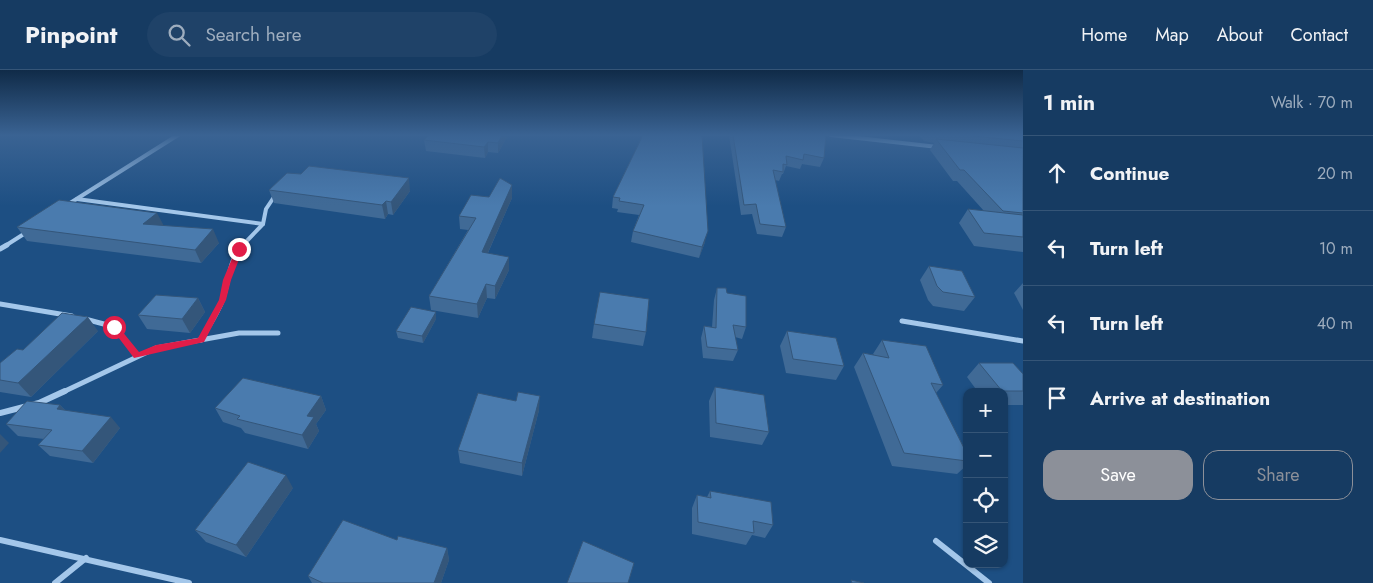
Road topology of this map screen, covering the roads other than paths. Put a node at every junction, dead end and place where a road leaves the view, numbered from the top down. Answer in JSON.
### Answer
{"nodes":[{"id":1,"x":140,"y":159,"type":"edge"},
{"id":2,"x":279,"y":192,"type":"edge"},
{"id":3,"x":76,"y":199,"type":"junction"},
{"id":4,"x":61,"y":208,"type":"edge"},
{"id":5,"x":263,"y":224,"type":"junction"},
{"id":6,"x":31,"y":228,"type":"edge"},
{"id":7,"x":0,"y":249,"type":"edge"},
{"id":8,"x":0,"y":304,"type":"edge"},
{"id":9,"x":902,"y":321,"type":"dead end"},
{"id":10,"x":278,"y":333,"type":"dead end"},
{"id":11,"x":201,"y":340,"type":"junction"},
{"id":12,"x":1023,"y":341,"type":"edge"},
{"id":13,"x":137,"y":356,"type":"junction"},
{"id":14,"x":0,"y":412,"type":"edge"},
{"id":15,"x":0,"y":540,"type":"edge"},
{"id":16,"x":936,"y":541,"type":"dead end"},
{"id":17,"x":86,"y":558,"type":"junction"},
{"id":18,"x":55,"y":583,"type":"edge"},
{"id":19,"x":189,"y":583,"type":"edge"},
{"id":20,"x":989,"y":583,"type":"edge"}],
"edges":[{"from":1,"to":3,"type":"street"},
{"from":2,"to":5,"type":"street"},
{"from":3,"to":4,"type":"street"},
{"from":3,"to":5,"type":"street"},
{"from":5,"to":11,"type":"street"},
{"from":6,"to":7,"type":"street"},
{"from":8,"to":13,"type":"street"},
{"from":9,"to":12,"type":"street"},
{"from":10,"to":11,"type":"street"},
{"from":11,"to":13,"type":"street"},
{"from":13,"to":14,"type":"street"},
{"from":15,"to":17,"type":"street"},
{"from":16,"to":20,"type":"street"},
{"from":17,"to":18,"type":"street"},
{"from":17,"to":19,"type":"street"}]}
